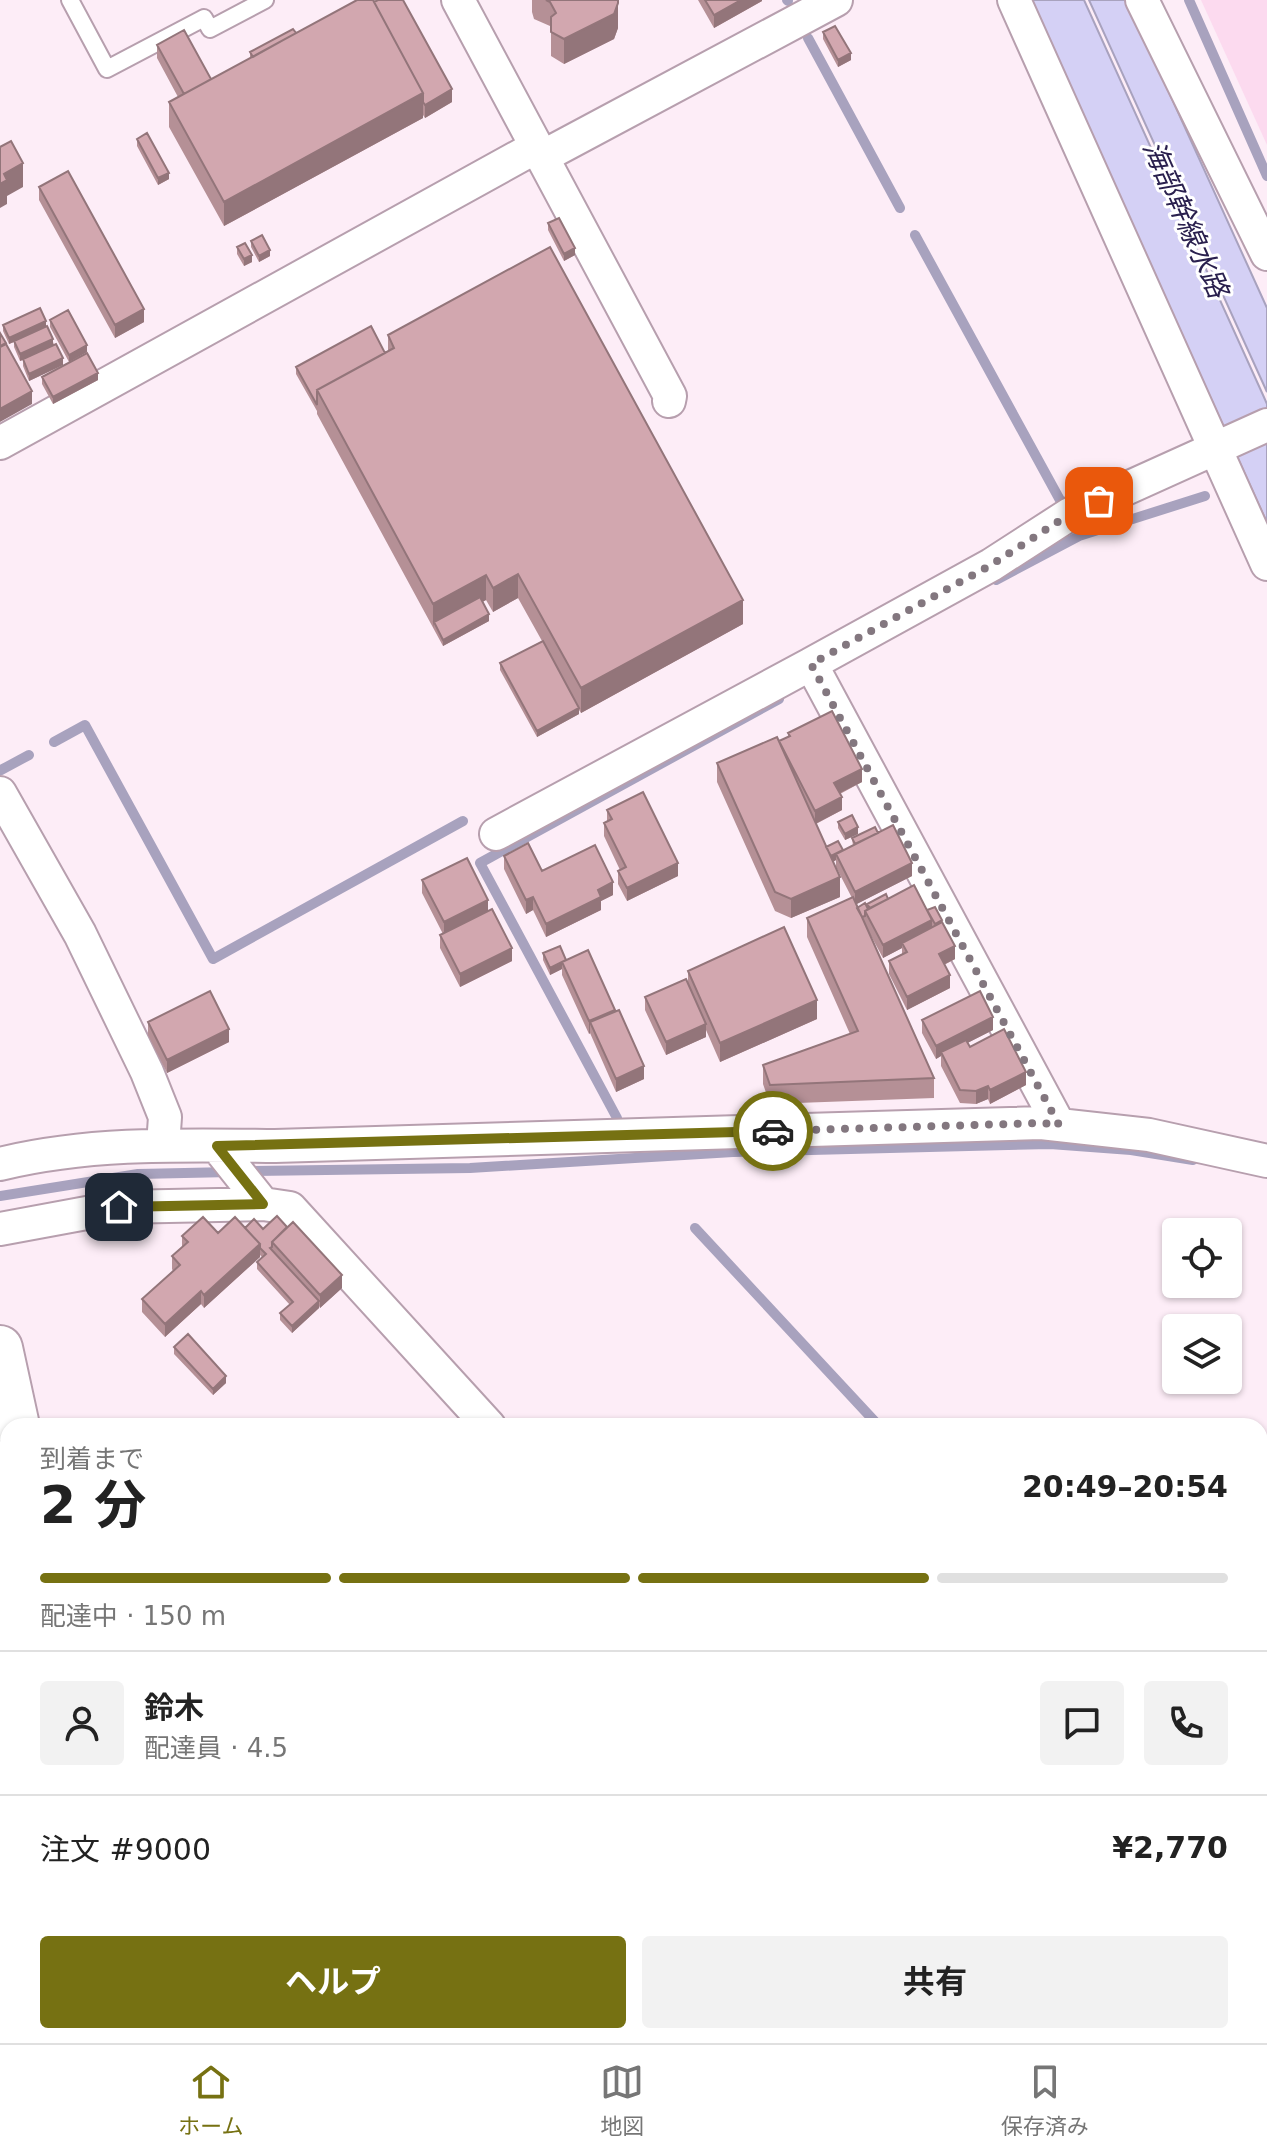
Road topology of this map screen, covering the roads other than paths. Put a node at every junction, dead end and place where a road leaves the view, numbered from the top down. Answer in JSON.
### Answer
{"nodes":[{"id":1,"x":70,"y":0,"type":"edge"},
{"id":2,"x":265,"y":0,"type":"edge"},
{"id":3,"x":458,"y":0,"type":"edge"},
{"id":4,"x":836,"y":0,"type":"edge"},
{"id":5,"x":1014,"y":0,"type":"edge"},
{"id":6,"x":1142,"y":0,"type":"edge"},
{"id":7,"x":539,"y":152,"type":"junction"},
{"id":8,"x":1267,"y":254,"type":"edge"},
{"id":9,"x":669,"y":401,"type":"dead end"},
{"id":10,"x":1267,"y":425,"type":"edge"},
{"id":11,"x":0,"y":443,"type":"edge"},
{"id":12,"x":1215,"y":449,"type":"junction"},
{"id":13,"x":1267,"y":564,"type":"edge"},
{"id":14,"x":811,"y":664,"type":"junction"},
{"id":15,"x":0,"y":793,"type":"edge"},
{"id":16,"x":496,"y":834,"type":"dead end"},
{"id":17,"x":1059,"y":1125,"type":"junction"},
{"id":18,"x":163,"y":1145,"type":"junction"},
{"id":19,"x":1267,"y":1161,"type":"edge"},
{"id":20,"x":0,"y":1164,"type":"edge"},
{"id":21,"x":240,"y":1176,"type":"junction"},
{"id":22,"x":0,"y":1229,"type":"edge"},
{"id":23,"x":0,"y":1348,"type":"edge"},
{"id":24,"x":15,"y":1418,"type":"edge"},
{"id":25,"x":482,"y":1418,"type":"edge"}],
"edges":[{"from":1,"to":2,"type":"lane"},
{"from":3,"to":7,"type":"street"},
{"from":4,"to":7,"type":"street"},
{"from":5,"to":12,"type":"street"},
{"from":6,"to":8,"type":"street"},
{"from":7,"to":9,"type":"street"},
{"from":7,"to":11,"type":"street"},
{"from":10,"to":12,"type":"street"},
{"from":12,"to":13,"type":"street"},
{"from":12,"to":14,"type":"street"},
{"from":14,"to":16,"type":"street"},
{"from":14,"to":17,"type":"street"},
{"from":15,"to":18,"type":"street"},
{"from":17,"to":19,"type":"street"},
{"from":17,"to":21,"type":"street"},
{"from":18,"to":20,"type":"street"},
{"from":18,"to":21,"type":"street"},
{"from":21,"to":22,"type":"street"},
{"from":21,"to":25,"type":"street"},
{"from":23,"to":24,"type":"highway"}]}
